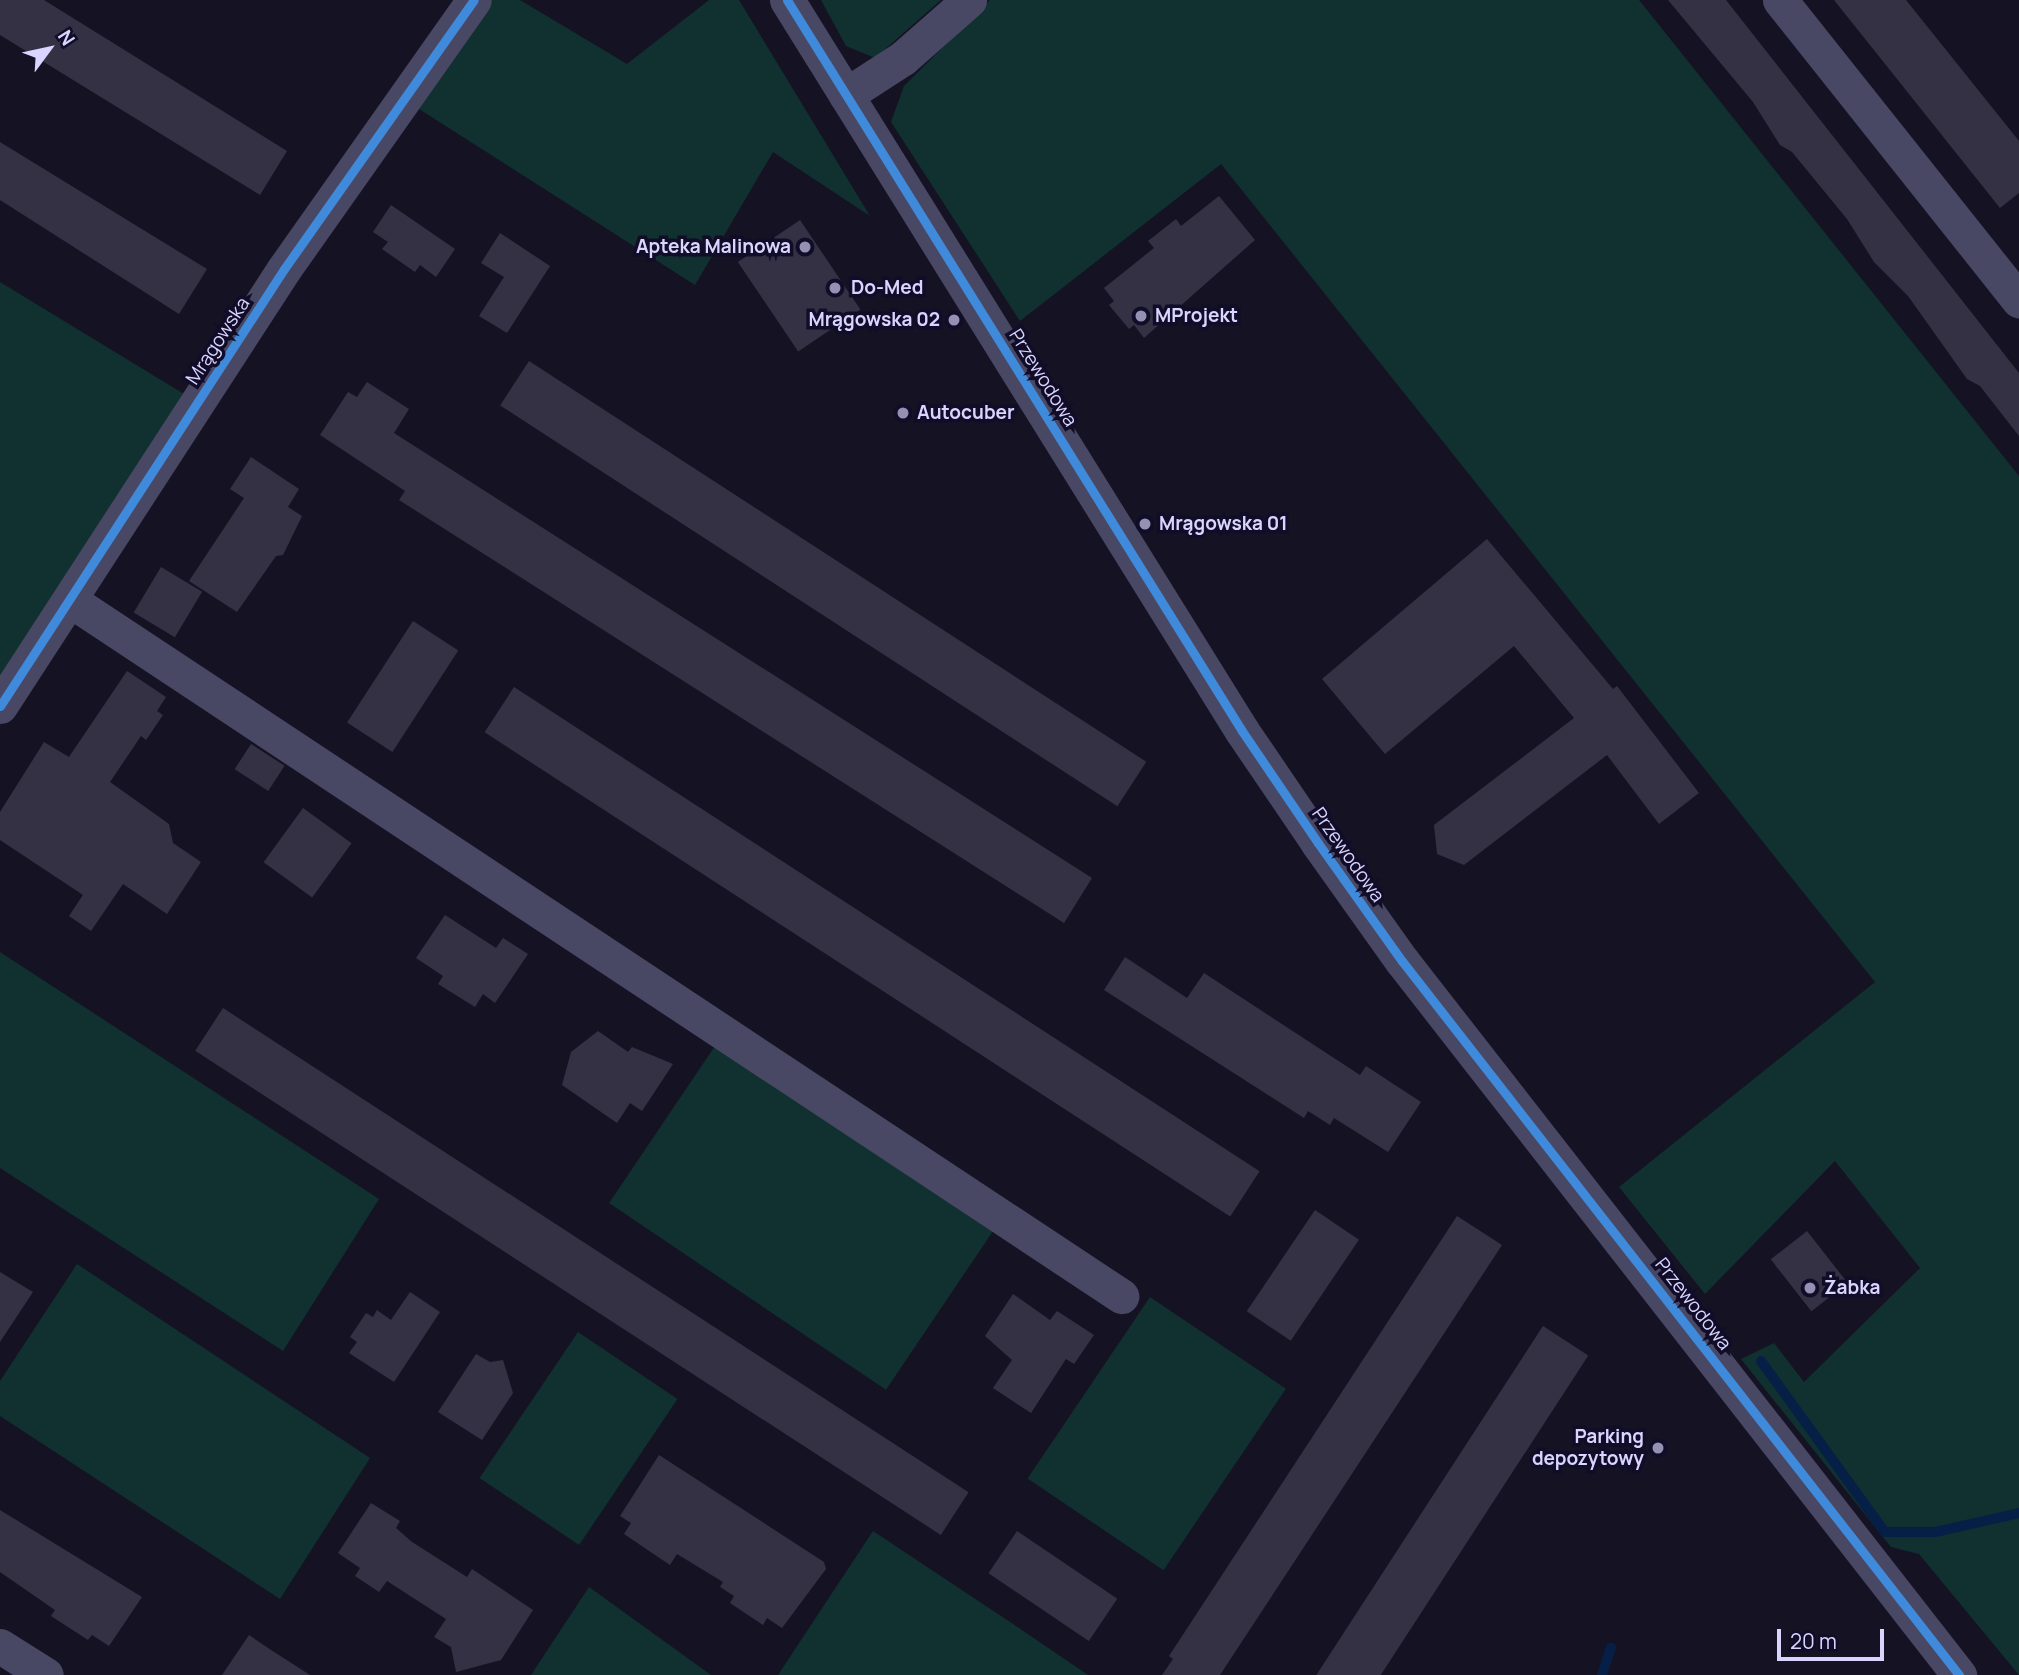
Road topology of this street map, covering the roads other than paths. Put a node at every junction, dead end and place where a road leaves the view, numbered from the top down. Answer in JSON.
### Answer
{"nodes":[{"id":1,"x":474,"y":0,"type":"edge"},
{"id":2,"x":787,"y":0,"type":"edge"},
{"id":3,"x":968,"y":0,"type":"edge"},
{"id":4,"x":1780,"y":0,"type":"edge"},
{"id":5,"x":846,"y":95,"type":"junction"},
{"id":6,"x":2019,"y":301,"type":"edge"},
{"id":7,"x":70,"y":600,"type":"junction"},
{"id":8,"x":0,"y":706,"type":"edge"},
{"id":9,"x":1121,"y":1296,"type":"dead end"},
{"id":10,"x":0,"y":1646,"type":"edge"},
{"id":11,"x":46,"y":1675,"type":"edge"},
{"id":12,"x":1959,"y":1675,"type":"edge"}],
"edges":[{"from":1,"to":7,"type":"street","name":"Mrągowska"},
{"from":2,"to":5,"type":"street","name":"Przewodowa"},
{"from":3,"to":5,"type":"street"},
{"from":4,"to":6,"type":"street"},
{"from":5,"to":12,"type":"street","name":"Przewodowa"},
{"from":7,"to":8,"type":"street","name":"Mrągowska"},
{"from":7,"to":9,"type":"street"},
{"from":10,"to":11,"type":"street"}]}
